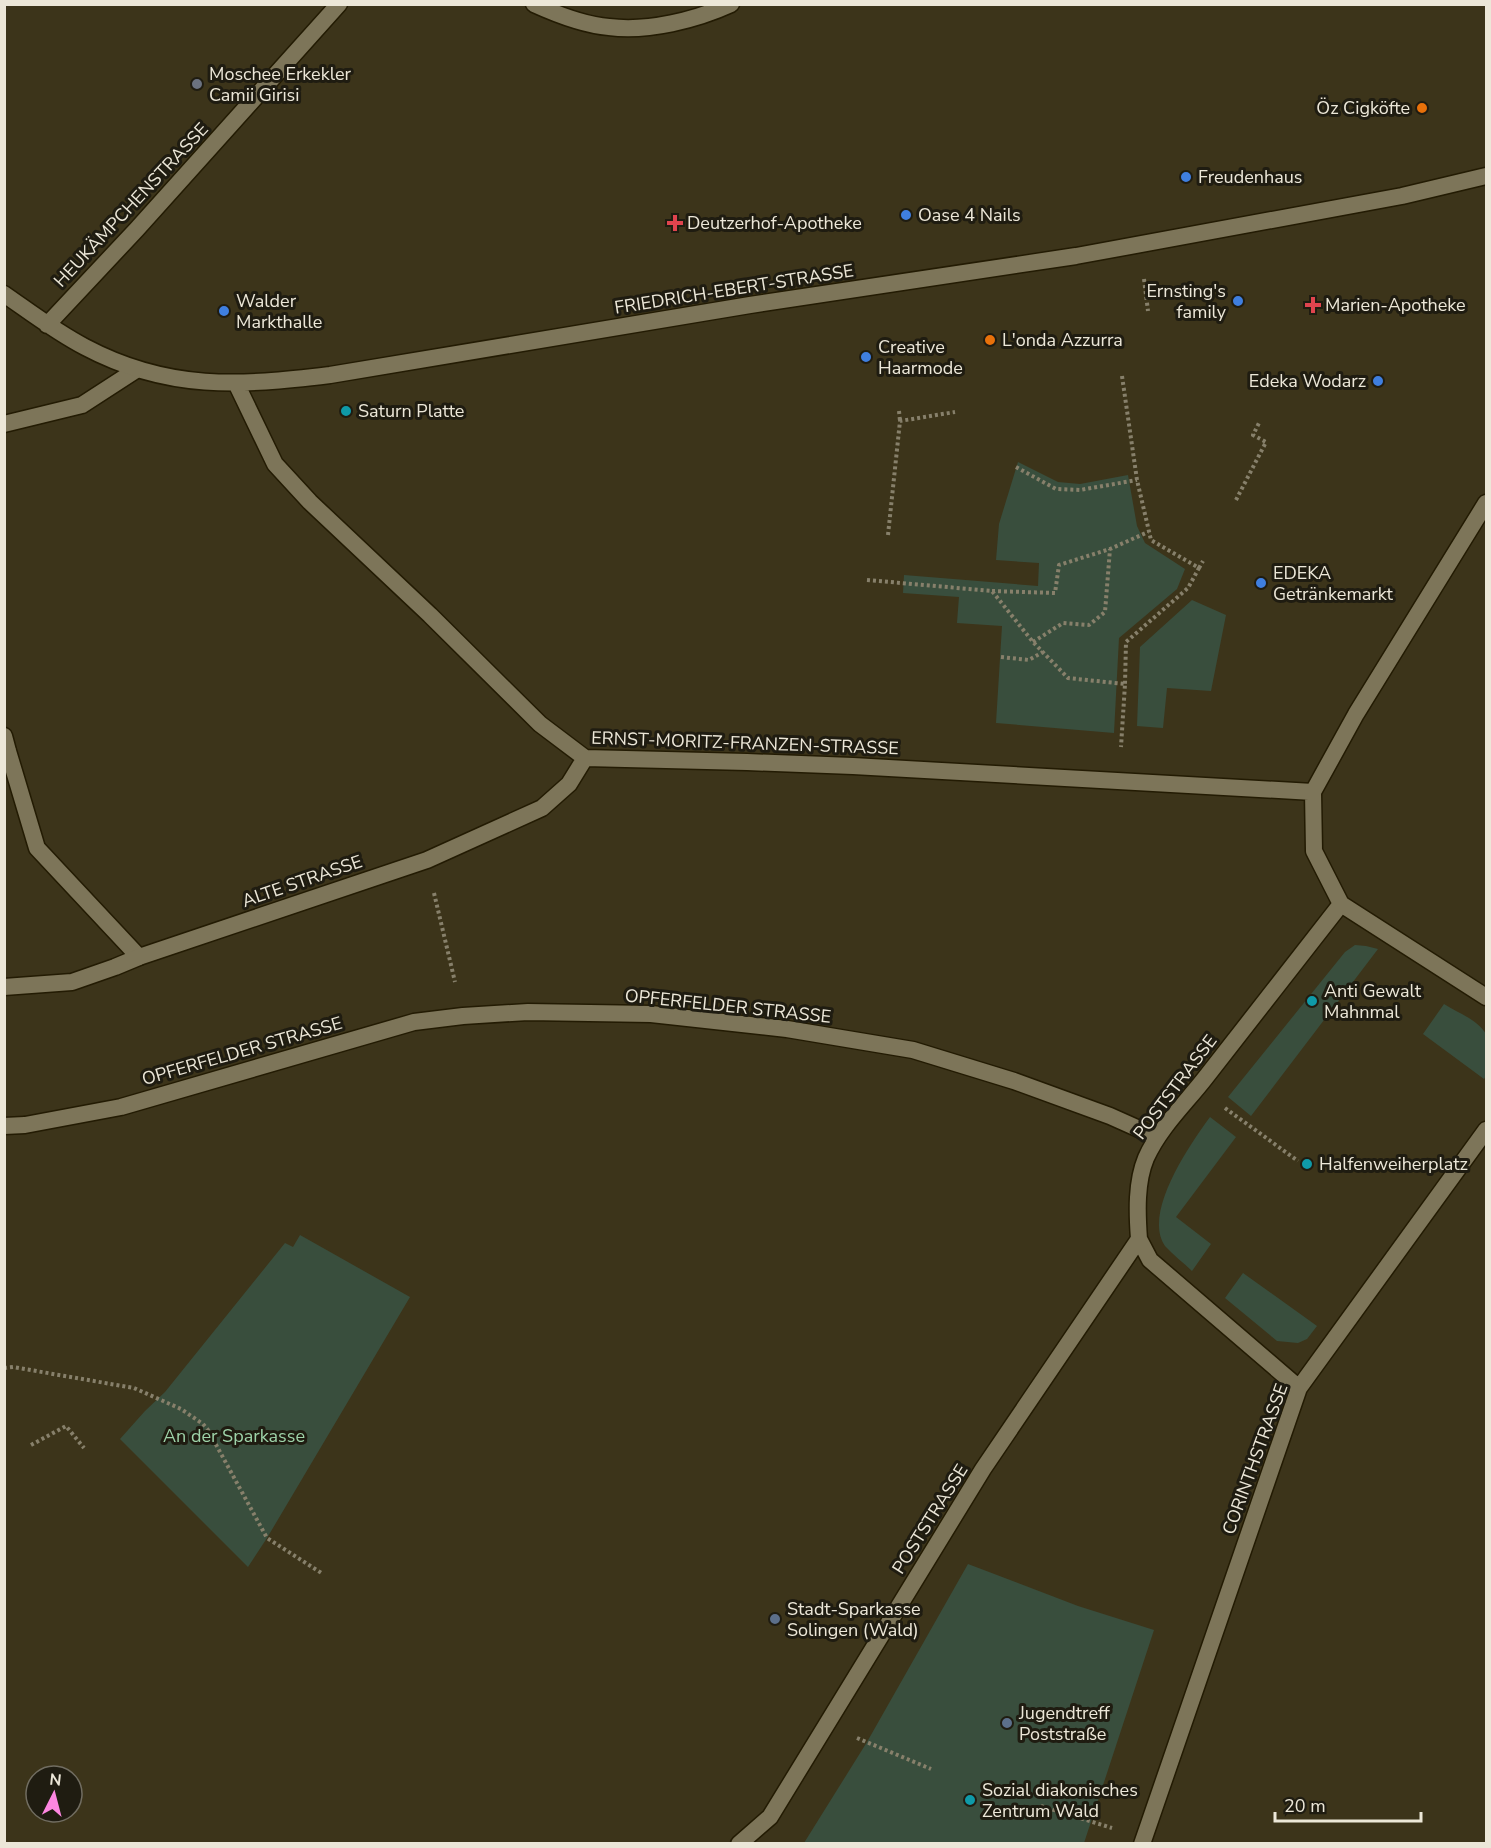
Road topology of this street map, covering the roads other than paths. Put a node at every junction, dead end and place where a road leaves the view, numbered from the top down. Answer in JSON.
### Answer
{"nodes":[{"id":1,"x":339,"y":4,"type":"edge"},
{"id":2,"x":534,"y":4,"type":"edge"},
{"id":3,"x":731,"y":4,"type":"edge"},
{"id":4,"x":1486,"y":176,"type":"edge"},
{"id":5,"x":4,"y":294,"type":"edge"},
{"id":6,"x":47,"y":324,"type":"junction"},
{"id":7,"x":136,"y":370,"type":"junction"},
{"id":8,"x":236,"y":383,"type":"junction"},
{"id":9,"x":4,"y":424,"type":"edge"},
{"id":10,"x":1486,"y":503,"type":"edge"},
{"id":11,"x":4,"y":736,"type":"edge"},
{"id":12,"x":585,"y":758,"type":"junction"},
{"id":13,"x":1312,"y":792,"type":"junction"},
{"id":14,"x":1341,"y":904,"type":"junction"},
{"id":15,"x":139,"y":957,"type":"junction"},
{"id":16,"x":4,"y":987,"type":"edge"},
{"id":17,"x":1486,"y":997,"type":"edge"},
{"id":18,"x":4,"y":1126,"type":"edge"},
{"id":19,"x":1486,"y":1130,"type":"edge"},
{"id":20,"x":1157,"y":1137,"type":"junction"},
{"id":21,"x":1139,"y":1239,"type":"junction"},
{"id":22,"x":1299,"y":1388,"type":"junction"},
{"id":23,"x":1143,"y":1841,"type":"edge"},
{"id":24,"x":740,"y":1844,"type":"edge"}],
"edges":[{"from":1,"to":6,"type":"street","name":"HEUKÄMPCHENSTRASSE"},
{"from":2,"to":3,"type":"street"},
{"from":4,"to":8,"type":"street","name":"FRIEDRICH-EBERT-STRASSE"},
{"from":5,"to":6,"type":"street","name":"FRIEDRICH-EBERT-STRASSE"},
{"from":6,"to":7,"type":"street","name":"FRIEDRICH-EBERT-STRASSE"},
{"from":7,"to":8,"type":"street","name":"FRIEDRICH-EBERT-STRASSE"},
{"from":7,"to":9,"type":"street"},
{"from":8,"to":12,"type":"street","name":"ERNST-MORITZ-FRANZEN-STRASSE"},
{"from":10,"to":13,"type":"street"},
{"from":11,"to":15,"type":"street"},
{"from":12,"to":13,"type":"street","name":"ERNST-MORITZ-FRANZEN-STRASSE"},
{"from":12,"to":15,"type":"street","name":"ALTE STRASSE"},
{"from":13,"to":14,"type":"street"},
{"from":14,"to":17,"type":"street"},
{"from":14,"to":20,"type":"street","name":"POSTSTRASSE"},
{"from":15,"to":16,"type":"street","name":"ALTE STRASSE"},
{"from":18,"to":20,"type":"street","name":"OPFERFELDER STRASSE"},
{"from":19,"to":22,"type":"street","name":"CORINTHSTRASSE"},
{"from":20,"to":21,"type":"street","name":"POSTSTRASSE"},
{"from":21,"to":22,"type":"street"},
{"from":21,"to":24,"type":"street","name":"POSTSTRASSE"},
{"from":22,"to":23,"type":"street","name":"CORINTHSTRASSE"}]}
